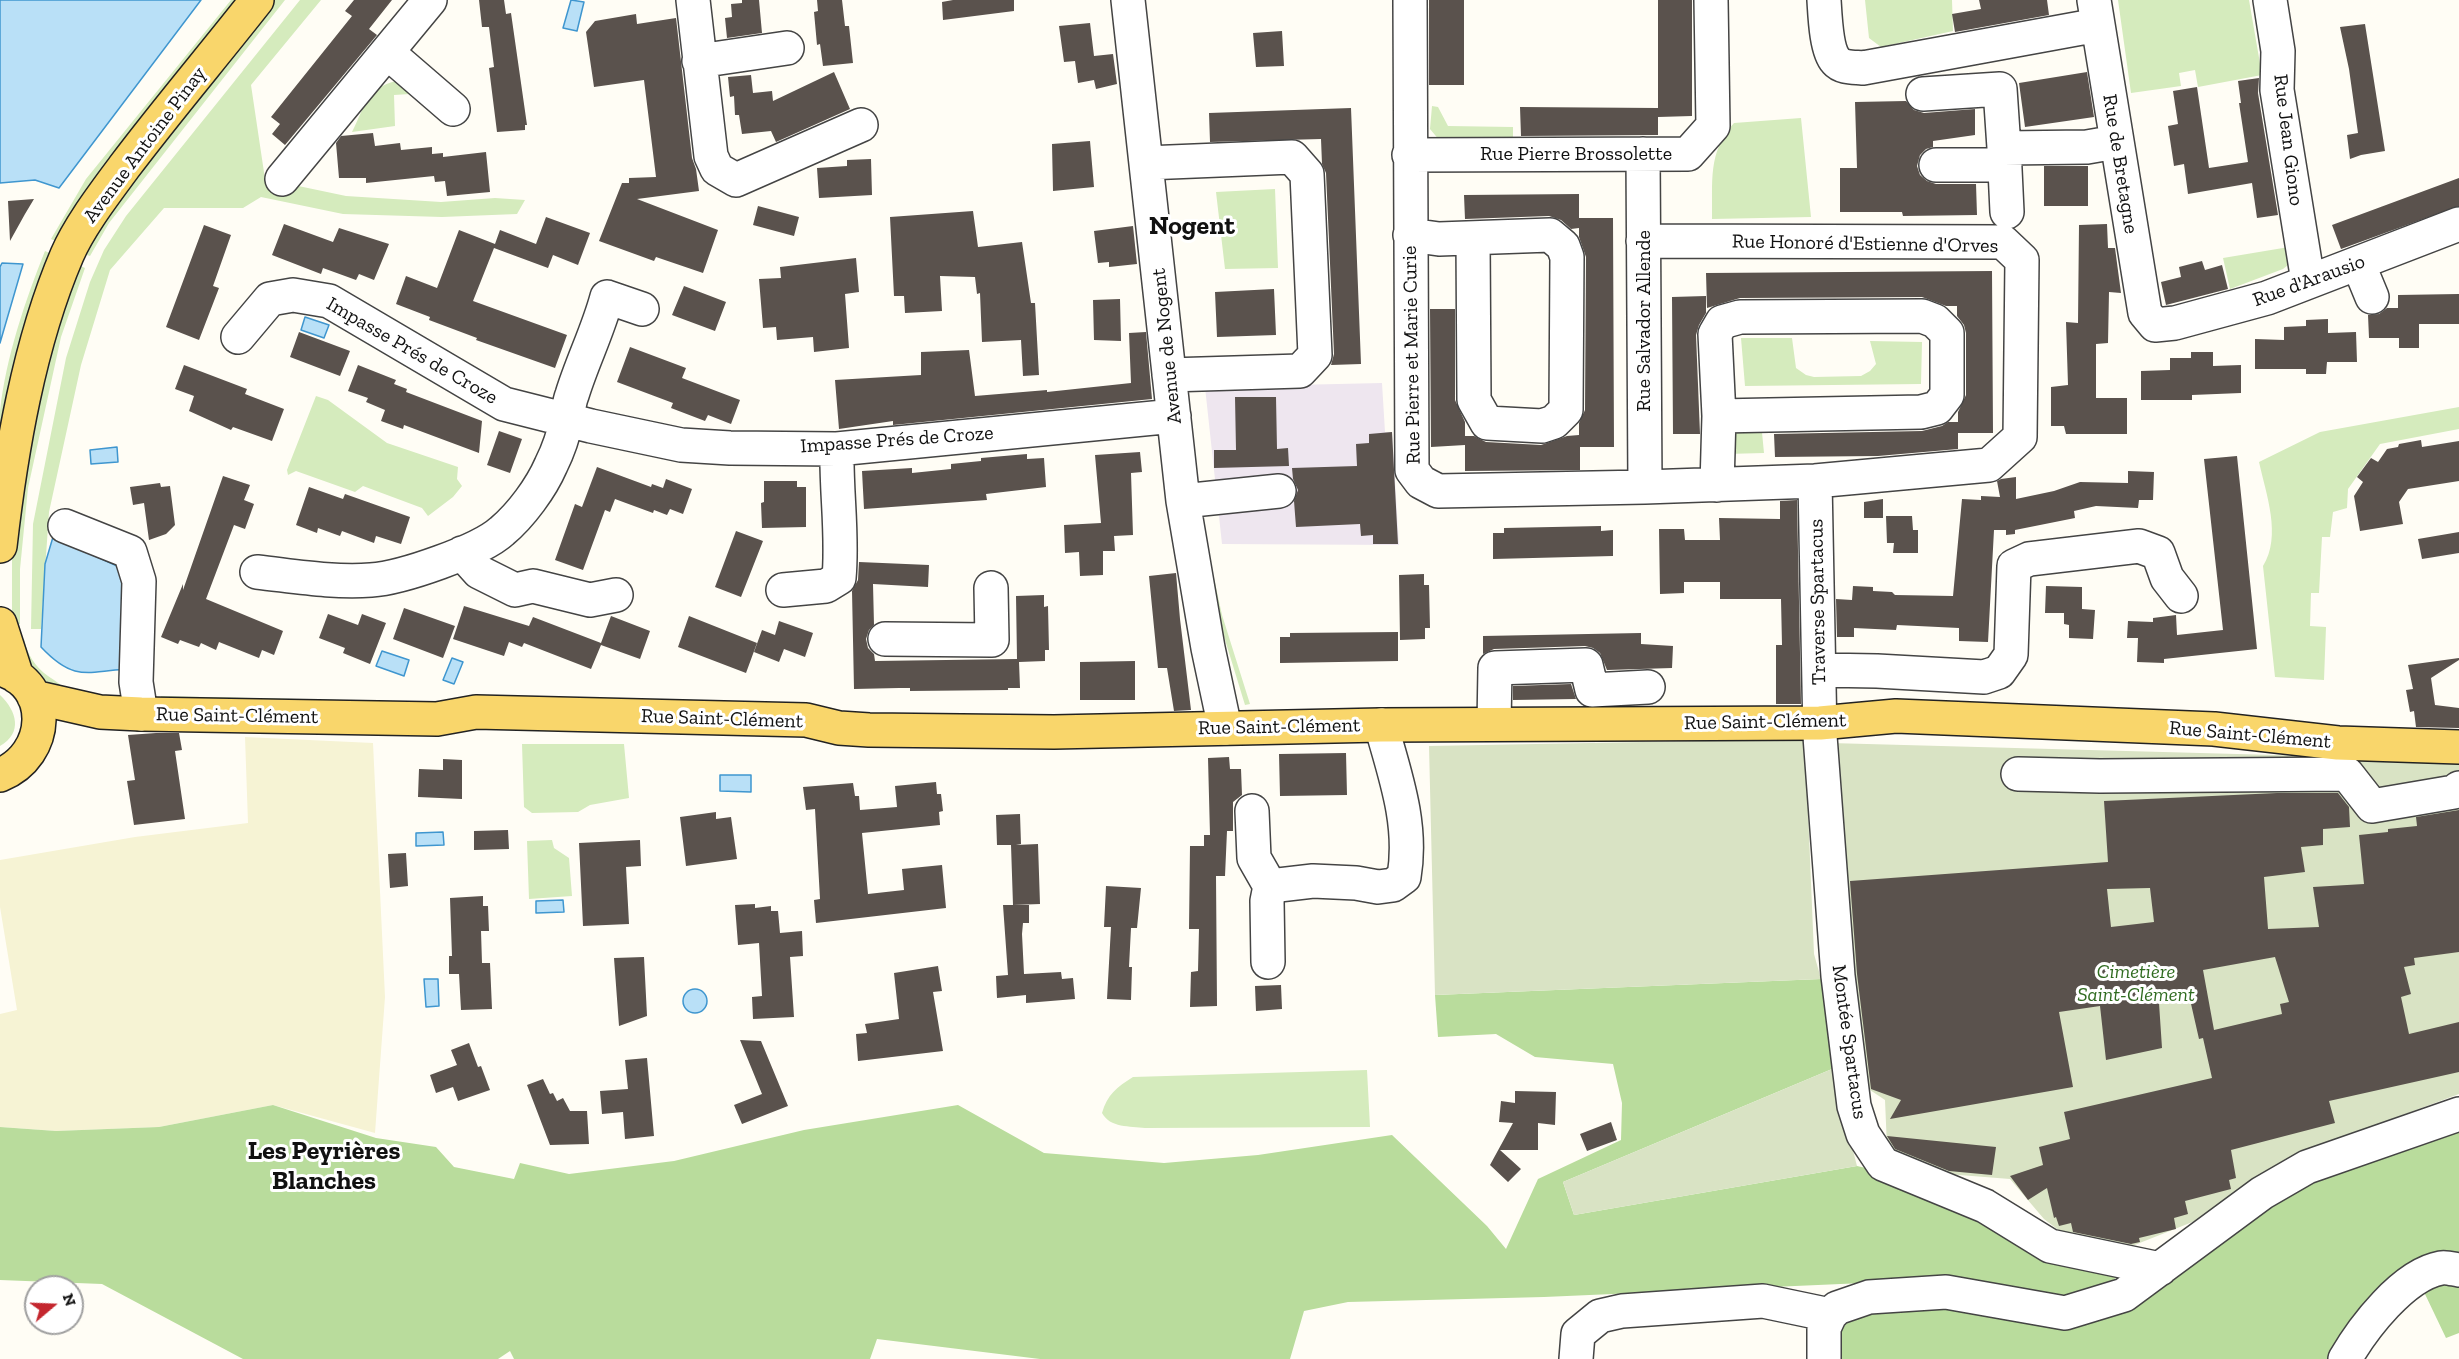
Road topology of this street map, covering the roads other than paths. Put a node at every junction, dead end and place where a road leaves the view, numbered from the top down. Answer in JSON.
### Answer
{"nodes":[{"id":1,"x":257,"y":0,"type":"edge"},
{"id":2,"x":430,"y":0,"type":"edge"},
{"id":3,"x":693,"y":0,"type":"edge"},
{"id":4,"x":1128,"y":0,"type":"edge"},
{"id":5,"x":1410,"y":0,"type":"edge"},
{"id":6,"x":1711,"y":0,"type":"edge"},
{"id":7,"x":1824,"y":0,"type":"edge"},
{"id":8,"x":2270,"y":0,"type":"edge"},
{"id":9,"x":2089,"y":7,"type":"edge"},
{"id":10,"x":787,"y":48,"type":"dead end"},
{"id":11,"x":387,"y":52,"type":"junction"},
{"id":12,"x":699,"y":61,"type":"junction"},
{"id":13,"x":1923,"y":94,"type":"dead end"},
{"id":14,"x":453,"y":109,"type":"dead end"},
{"id":15,"x":861,"y":125,"type":"dead end"},
{"id":16,"x":2116,"y":142,"type":"junction"},
{"id":17,"x":1409,"y":154,"type":"junction"},
{"id":18,"x":1643,"y":154,"type":"junction"},
{"id":19,"x":2005,"y":156,"type":"junction"},
{"id":20,"x":1146,"y":163,"type":"junction"},
{"id":21,"x":1936,"y":165,"type":"dead end"},
{"id":22,"x":282,"y":179,"type":"dead end"},
{"id":23,"x":2007,"y":212,"type":"dead end"},
{"id":24,"x":2459,"y":224,"type":"edge"},
{"id":25,"x":1410,"y":235,"type":"junction"},
{"id":26,"x":1473,"y":238,"type":"junction"},
{"id":27,"x":1643,"y":241,"type":"junction"},
{"id":28,"x":2358,"y":263,"type":"junction"},
{"id":29,"x":2308,"y":281,"type":"junction"},
{"id":30,"x":2372,"y":297,"type":"dead end"},
{"id":31,"x":642,"y":309,"type":"dead end"},
{"id":32,"x":2155,"y":325,"type":"joint"},
{"id":33,"x":238,"y":337,"type":"dead end"},
{"id":34,"x":1169,"y":375,"type":"junction"},
{"id":35,"x":1174,"y":416,"type":"junction"},
{"id":36,"x":1719,"y":416,"type":"junction"},
{"id":37,"x":567,"y":420,"type":"junction"},
{"id":38,"x":837,"y":449,"type":"junction"},
{"id":39,"x":1815,"y":481,"type":"junction"},
{"id":40,"x":1718,"y":485,"type":"junction"},
{"id":41,"x":1645,"y":487,"type":"junction"},
{"id":42,"x":1279,"y":491,"type":"dead end"},
{"id":43,"x":3,"y":496,"type":"edge"},
{"id":44,"x":1183,"y":501,"type":"junction"},
{"id":45,"x":65,"y":526,"type":"dead end"},
{"id":46,"x":0,"y":546,"type":"edge"},
{"id":47,"x":462,"y":553,"type":"junction"},
{"id":48,"x":257,"y":572,"type":"dead end"},
{"id":49,"x":991,"y":588,"type":"dead end"},
{"id":50,"x":783,"y":590,"type":"dead end"},
{"id":51,"x":616,"y":595,"type":"dead end"},
{"id":52,"x":2181,"y":596,"type":"dead end"},
{"id":53,"x":0,"y":624,"type":"edge"},
{"id":54,"x":885,"y":639,"type":"dead end"},
{"id":55,"x":1820,"y":670,"type":"junction"},
{"id":56,"x":17,"y":681,"type":"edge"},
{"id":57,"x":1648,"y":687,"type":"dead end"},
{"id":58,"x":100,"y":712,"type":"junction"},
{"id":59,"x":141,"y":714,"type":"junction"},
{"id":60,"x":1820,"y":723,"type":"junction"},
{"id":61,"x":1494,"y":724,"type":"junction"},
{"id":62,"x":1382,"y":725,"type":"junction"},
{"id":63,"x":1234,"y":728,"type":"junction"},
{"id":64,"x":38,"y":736,"type":"junction"},
{"id":65,"x":2459,"y":747,"type":"edge"},
{"id":66,"x":2018,"y":774,"type":"dead end"},
{"id":67,"x":0,"y":775,"type":"edge"},
{"id":68,"x":2459,"y":788,"type":"edge"},
{"id":69,"x":1251,"y":811,"type":"dead end"},
{"id":70,"x":1270,"y":886,"type":"junction"},
{"id":71,"x":1268,"y":962,"type":"dead end"},
{"id":72,"x":2459,"y":1114,"type":"edge"},
{"id":73,"x":2160,"y":1269,"type":"junction"},
{"id":74,"x":2459,"y":1270,"type":"edge"},
{"id":75,"x":1830,"y":1315,"type":"junction"},
{"id":76,"x":1576,"y":1359,"type":"edge"},
{"id":77,"x":1824,"y":1359,"type":"edge"},
{"id":78,"x":2345,"y":1359,"type":"edge"}],
"edges":[{"from":1,"to":43,"type":"main road","name":"Avenue Antoine Pinay"},
{"from":2,"to":11,"type":"street"},
{"from":3,"to":12,"type":"street"},
{"from":4,"to":20,"type":"street","name":"Avenue de Nogent"},
{"from":5,"to":17,"type":"street","name":"Rue Pierre et Marie Curie"},
{"from":6,"to":18,"type":"street","name":"Rue Pierre Brossolette"},
{"from":7,"to":9,"type":"street"},
{"from":8,"to":29,"type":"street","name":"Rue Jean Giono"},
{"from":9,"to":16,"type":"street","name":"Rue de Bretagne"},
{"from":10,"to":12,"type":"street"},
{"from":11,"to":14,"type":"street"},
{"from":11,"to":22,"type":"street"},
{"from":12,"to":15,"type":"street"},
{"from":13,"to":19,"type":"street"},
{"from":16,"to":19,"type":"street"},
{"from":16,"to":32,"type":"street","name":"Rue de Bretagne"},
{"from":17,"to":18,"type":"street","name":"Rue Pierre Brossolette"},
{"from":17,"to":25,"type":"street","name":"Rue Pierre et Marie Curie"},
{"from":18,"to":27,"type":"street","name":"Rue Salvador Allende"},
{"from":19,"to":21,"type":"street"},
{"from":19,"to":23,"type":"street"},
{"from":20,"to":34,"type":"street","name":"Avenue de Nogent"},
{"from":20,"to":34,"type":"street"},
{"from":24,"to":28,"type":"street","name":"Rue d'Arausio"},
{"from":25,"to":26,"type":"street"},
{"from":25,"to":41,"type":"street","name":"Rue Pierre et Marie Curie"},
{"from":26,"to":26,"type":"street"},
{"from":27,"to":39,"type":"street","name":"Rue Honoré d'Estienne d'Orves"},
{"from":27,"to":41,"type":"street","name":"Rue Salvador Allende"},
{"from":28,"to":29,"type":"street","name":"Rue d'Arausio"},
{"from":28,"to":30,"type":"street"},
{"from":29,"to":32,"type":"street","name":"Rue d'Arausio"},
{"from":31,"to":37,"type":"street"},
{"from":33,"to":37,"type":"street","name":"Impasse Prés de Croze"},
{"from":34,"to":35,"type":"street","name":"Avenue de Nogent"},
{"from":35,"to":38,"type":"street","name":"Impasse Prés de Croze"},
{"from":35,"to":44,"type":"street","name":"Avenue de Nogent"},
{"from":36,"to":36,"type":"street"},
{"from":36,"to":40,"type":"street"},
{"from":37,"to":38,"type":"street","name":"Impasse Prés de Croze"},
{"from":37,"to":47,"type":"street"},
{"from":38,"to":50,"type":"street"},
{"from":39,"to":40,"type":"street","name":"Rue Honoré d'Estienne d'Orves"},
{"from":39,"to":55,"type":"street","name":"Traverse Spartacus"},
{"from":40,"to":41,"type":"street","name":"Rue Honoré d'Estienne d'Orves"},
{"from":42,"to":44,"type":"street"},
{"from":43,"to":46,"type":"main road","name":"Avenue Antoine Pinay"},
{"from":44,"to":63,"type":"street","name":"Avenue de Nogent"},
{"from":45,"to":59,"type":"street"},
{"from":47,"to":48,"type":"street"},
{"from":47,"to":51,"type":"street"},
{"from":49,"to":54,"type":"street"},
{"from":52,"to":55,"type":"street"},
{"from":53,"to":56,"type":"main road"},
{"from":55,"to":60,"type":"street","name":"Traverse Spartacus"},
{"from":56,"to":58,"type":"main road","name":"Rue Saint-Clément"},
{"from":56,"to":64,"type":"main road"},
{"from":57,"to":61,"type":"street"},
{"from":58,"to":59,"type":"main road","name":"Rue Saint-Clément"},
{"from":58,"to":64,"type":"main road","name":"Rue Saint-Clément"},
{"from":59,"to":63,"type":"main road","name":"Rue Saint-Clément"},
{"from":60,"to":61,"type":"main road","name":"Rue Saint-Clément"},
{"from":60,"to":65,"type":"main road","name":"Rue Saint-Clément"},
{"from":60,"to":73,"type":"street","name":"Montée Spartacus"},
{"from":61,"to":62,"type":"main road","name":"Rue Saint-Clément"},
{"from":62,"to":63,"type":"main road","name":"Rue Saint-Clément"},
{"from":62,"to":70,"type":"street"},
{"from":64,"to":67,"type":"main road"},
{"from":66,"to":68,"type":"street"},
{"from":69,"to":70,"type":"street"},
{"from":70,"to":71,"type":"street"},
{"from":72,"to":73,"type":"street"},
{"from":73,"to":75,"type":"street"},
{"from":74,"to":78,"type":"street"},
{"from":75,"to":76,"type":"street"},
{"from":75,"to":77,"type":"street"}]}
